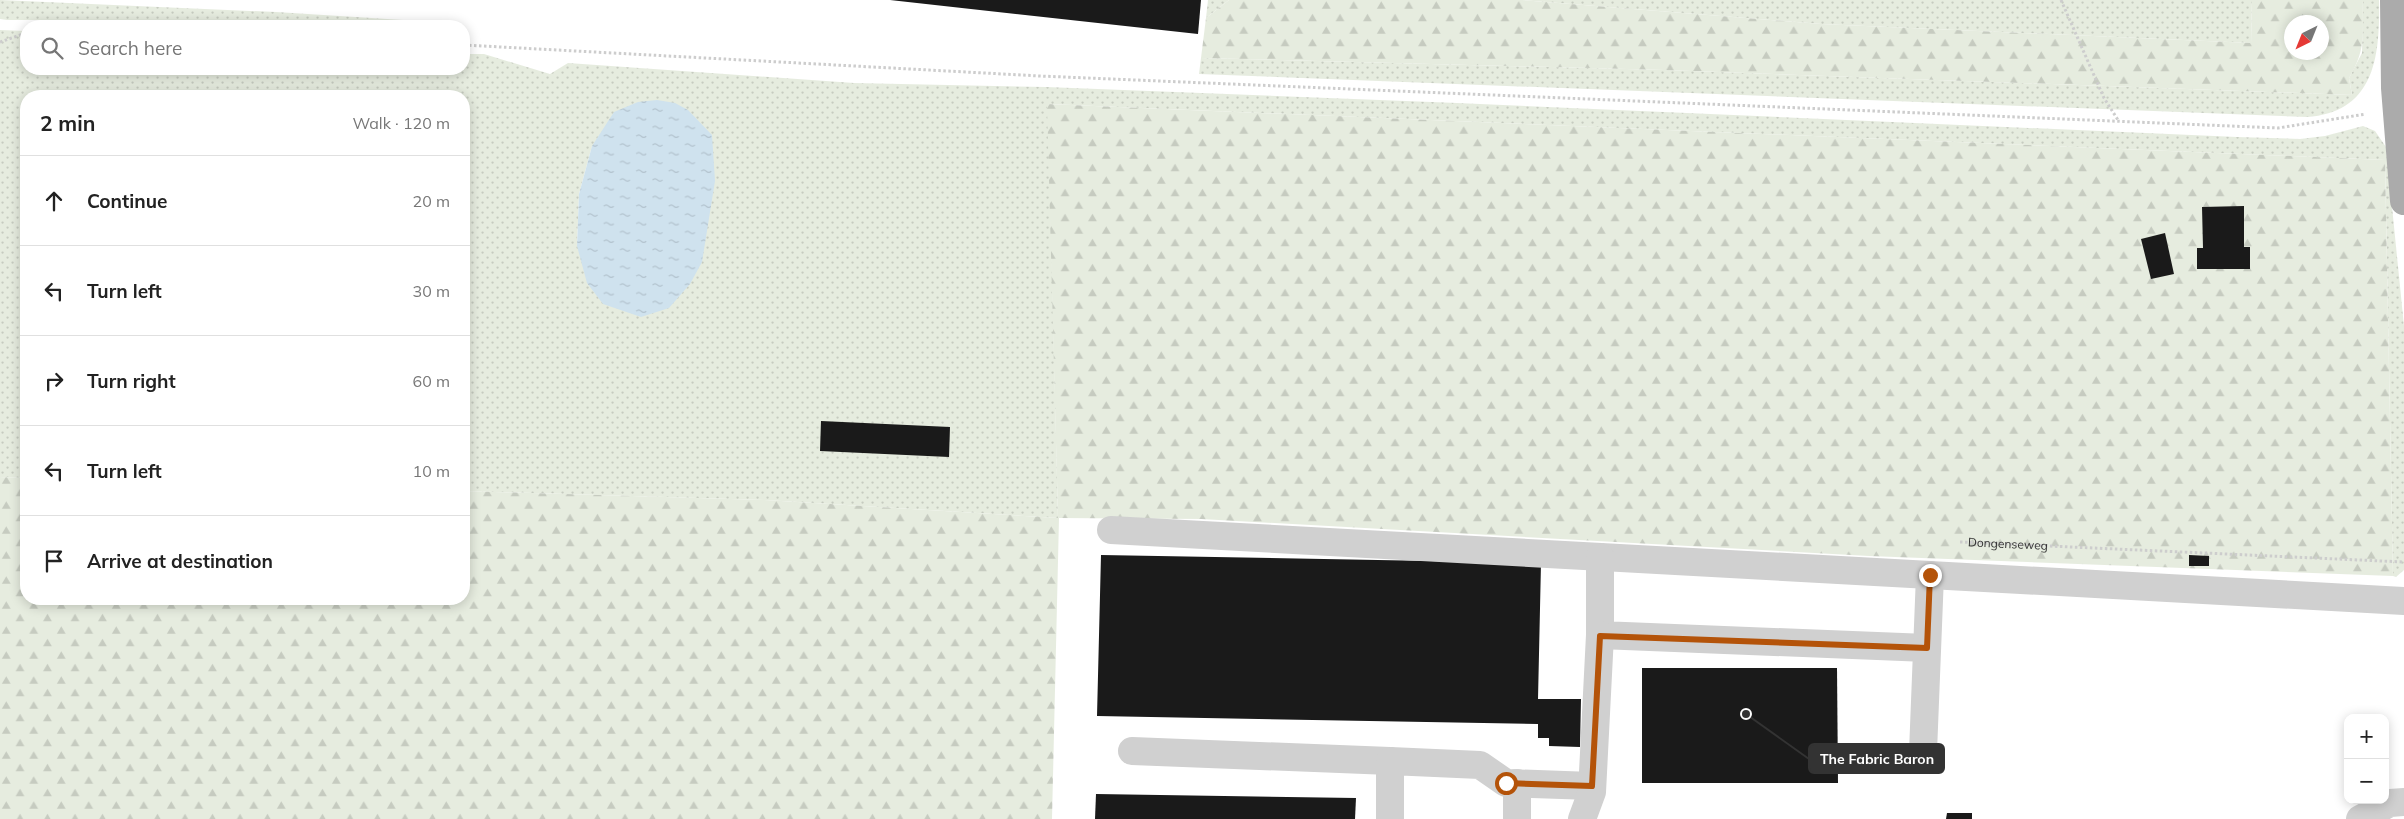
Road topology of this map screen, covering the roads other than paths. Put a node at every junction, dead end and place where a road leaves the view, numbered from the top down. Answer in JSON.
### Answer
{"nodes":[{"id":1,"x":2394,"y":0,"type":"edge"},
{"id":2,"x":2398,"y":95,"type":"edge"},
{"id":3,"x":2404,"y":202,"type":"edge"},
{"id":4,"x":1111,"y":530,"type":"dead end"},
{"id":5,"x":1600,"y":557,"type":"junction"},
{"id":6,"x":1930,"y":575,"type":"junction"},
{"id":7,"x":2404,"y":601,"type":"edge"},
{"id":8,"x":1600,"y":636,"type":"junction"},
{"id":9,"x":1927,"y":648,"type":"junction"},
{"id":10,"x":1132,"y":751,"type":"dead end"},
{"id":11,"x":1923,"y":752,"type":"dead end"},
{"id":12,"x":1390,"y":761,"type":"junction"},
{"id":13,"x":1517,"y":783,"type":"junction"},
{"id":14,"x":1592,"y":786,"type":"junction"},
{"id":15,"x":2404,"y":802,"type":"edge"},
{"id":16,"x":1390,"y":819,"type":"edge"},
{"id":17,"x":1517,"y":819,"type":"edge"},
{"id":18,"x":1582,"y":819,"type":"edge"},
{"id":19,"x":2360,"y":819,"type":"edge"}],
"edges":[{"from":1,"to":2,"type":"main road"},
{"from":2,"to":3,"type":"main road"},
{"from":4,"to":5,"type":"lane"},
{"from":5,"to":6,"type":"lane"},
{"from":5,"to":8,"type":"lane"},
{"from":6,"to":7,"type":"lane"},
{"from":6,"to":9,"type":"lane"},
{"from":8,"to":9,"type":"lane"},
{"from":8,"to":14,"type":"lane"},
{"from":9,"to":11,"type":"lane"},
{"from":10,"to":12,"type":"lane"},
{"from":12,"to":13,"type":"lane"},
{"from":12,"to":16,"type":"lane"},
{"from":13,"to":14,"type":"lane"},
{"from":13,"to":17,"type":"lane"},
{"from":14,"to":18,"type":"lane"},
{"from":15,"to":19,"type":"lane"}]}
